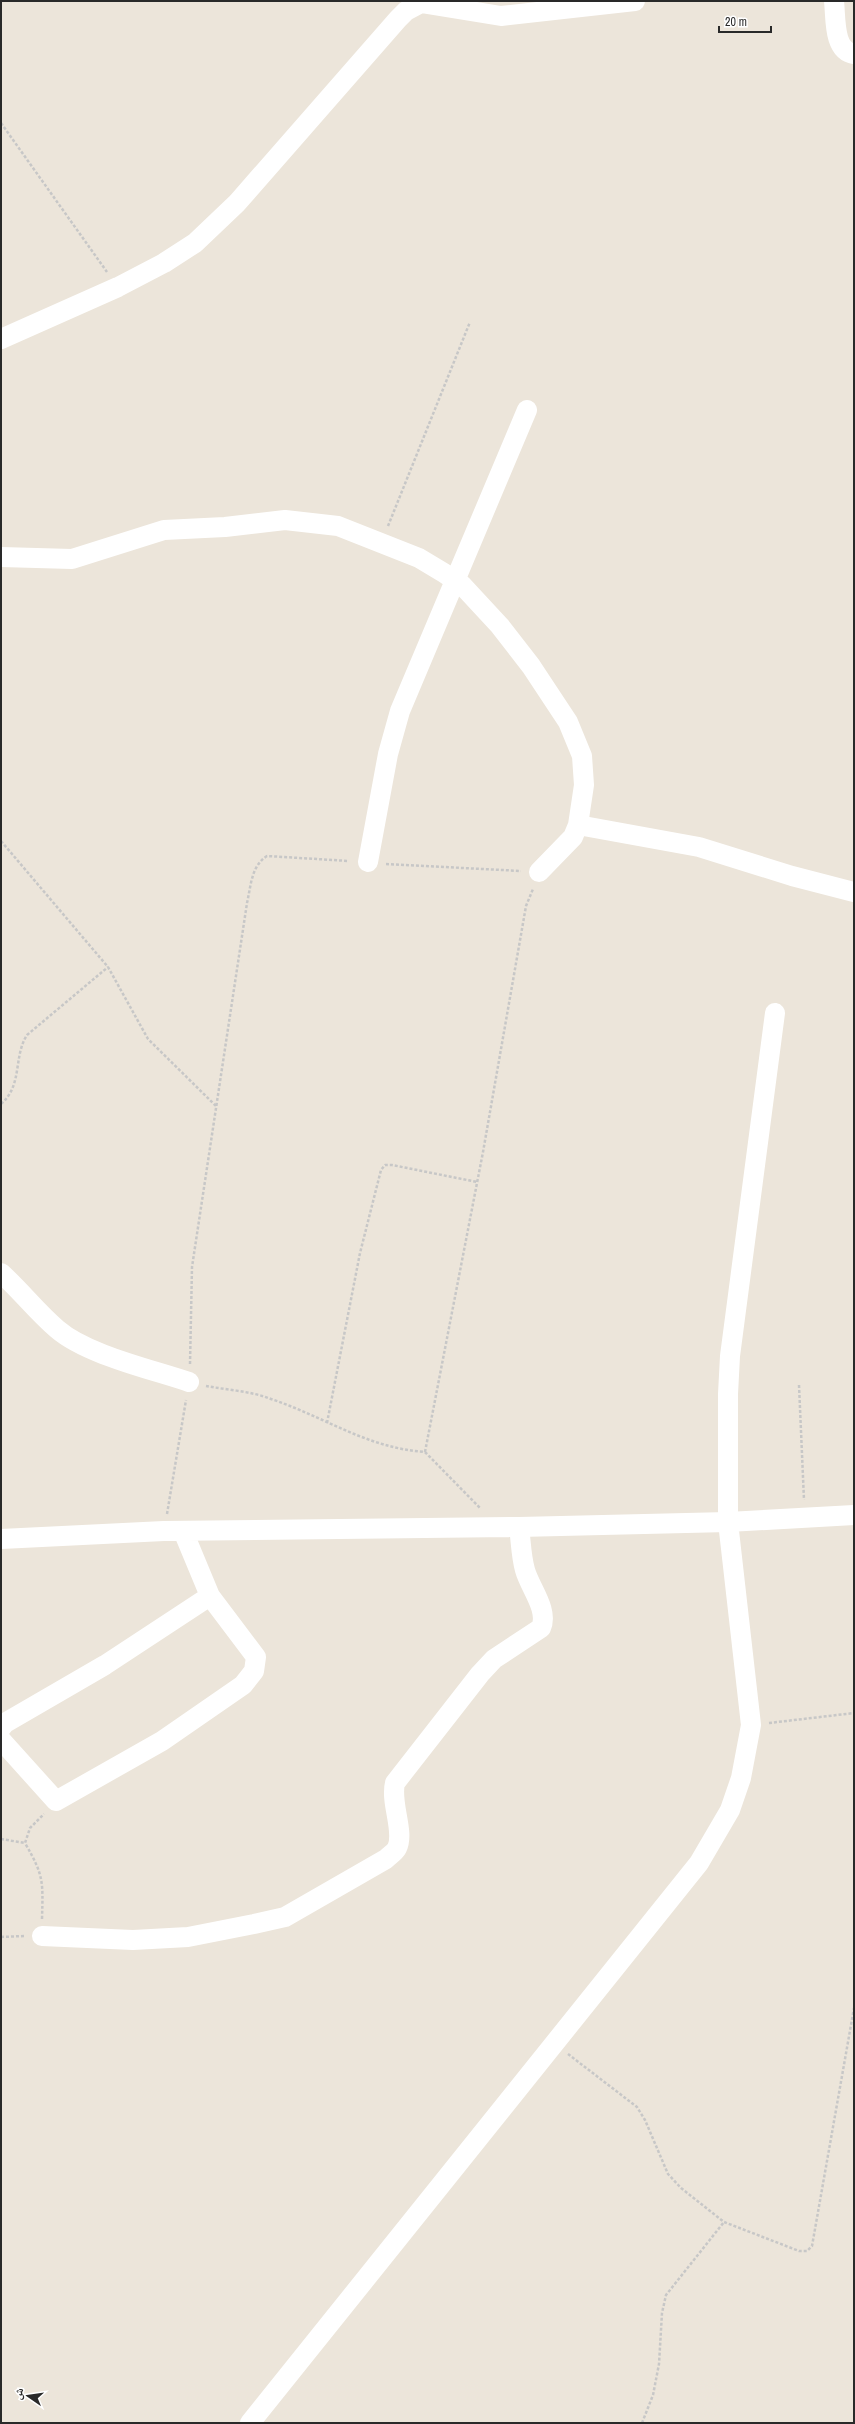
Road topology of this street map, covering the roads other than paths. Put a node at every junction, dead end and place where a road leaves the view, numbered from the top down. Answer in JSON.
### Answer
{"nodes":[{"id":1,"x":636,"y":1,"type":"edge"},
{"id":2,"x":834,"y":1,"type":"edge"},
{"id":3,"x":854,"y":54,"type":"edge"},
{"id":4,"x":1,"y":339,"type":"edge"},
{"id":5,"x":527,"y":410,"type":"dead end"},
{"id":6,"x":1,"y":557,"type":"edge"},
{"id":7,"x":454,"y":580,"type":"junction"},
{"id":8,"x":578,"y":825,"type":"junction"},
{"id":9,"x":368,"y":862,"type":"road end"},
{"id":10,"x":538,"y":872,"type":"road end"},
{"id":11,"x":854,"y":892,"type":"edge"},
{"id":12,"x":775,"y":1013,"type":"dead end"},
{"id":13,"x":1,"y":1273,"type":"edge"},
{"id":14,"x":190,"y":1382,"type":"road end"},
{"id":15,"x":854,"y":1516,"type":"edge"},
{"id":16,"x":728,"y":1522,"type":"junction"},
{"id":17,"x":519,"y":1527,"type":"junction"},
{"id":18,"x":173,"y":1531,"type":"junction"},
{"id":19,"x":1,"y":1539,"type":"edge"},
{"id":20,"x":210,"y":1596,"type":"junction"},
{"id":21,"x":1,"y":1728,"type":"edge"},
{"id":22,"x":1,"y":1740,"type":"edge"},
{"id":23,"x":42,"y":1936,"type":"road end"},
{"id":24,"x":250,"y":2423,"type":"edge"}],
"edges":[{"from":1,"to":4,"type":"street"},
{"from":2,"to":3,"type":"street"},
{"from":5,"to":7,"type":"street"},
{"from":6,"to":7,"type":"street"},
{"from":7,"to":8,"type":"street"},
{"from":7,"to":9,"type":"street"},
{"from":8,"to":10,"type":"street"},
{"from":8,"to":11,"type":"street"},
{"from":12,"to":16,"type":"street"},
{"from":13,"to":14,"type":"street"},
{"from":15,"to":16,"type":"street"},
{"from":16,"to":17,"type":"street"},
{"from":16,"to":24,"type":"street"},
{"from":17,"to":18,"type":"street"},
{"from":17,"to":23,"type":"street"},
{"from":18,"to":19,"type":"street"},
{"from":18,"to":20,"type":"street"},
{"from":20,"to":21,"type":"street"},
{"from":20,"to":22,"type":"street"}]}
